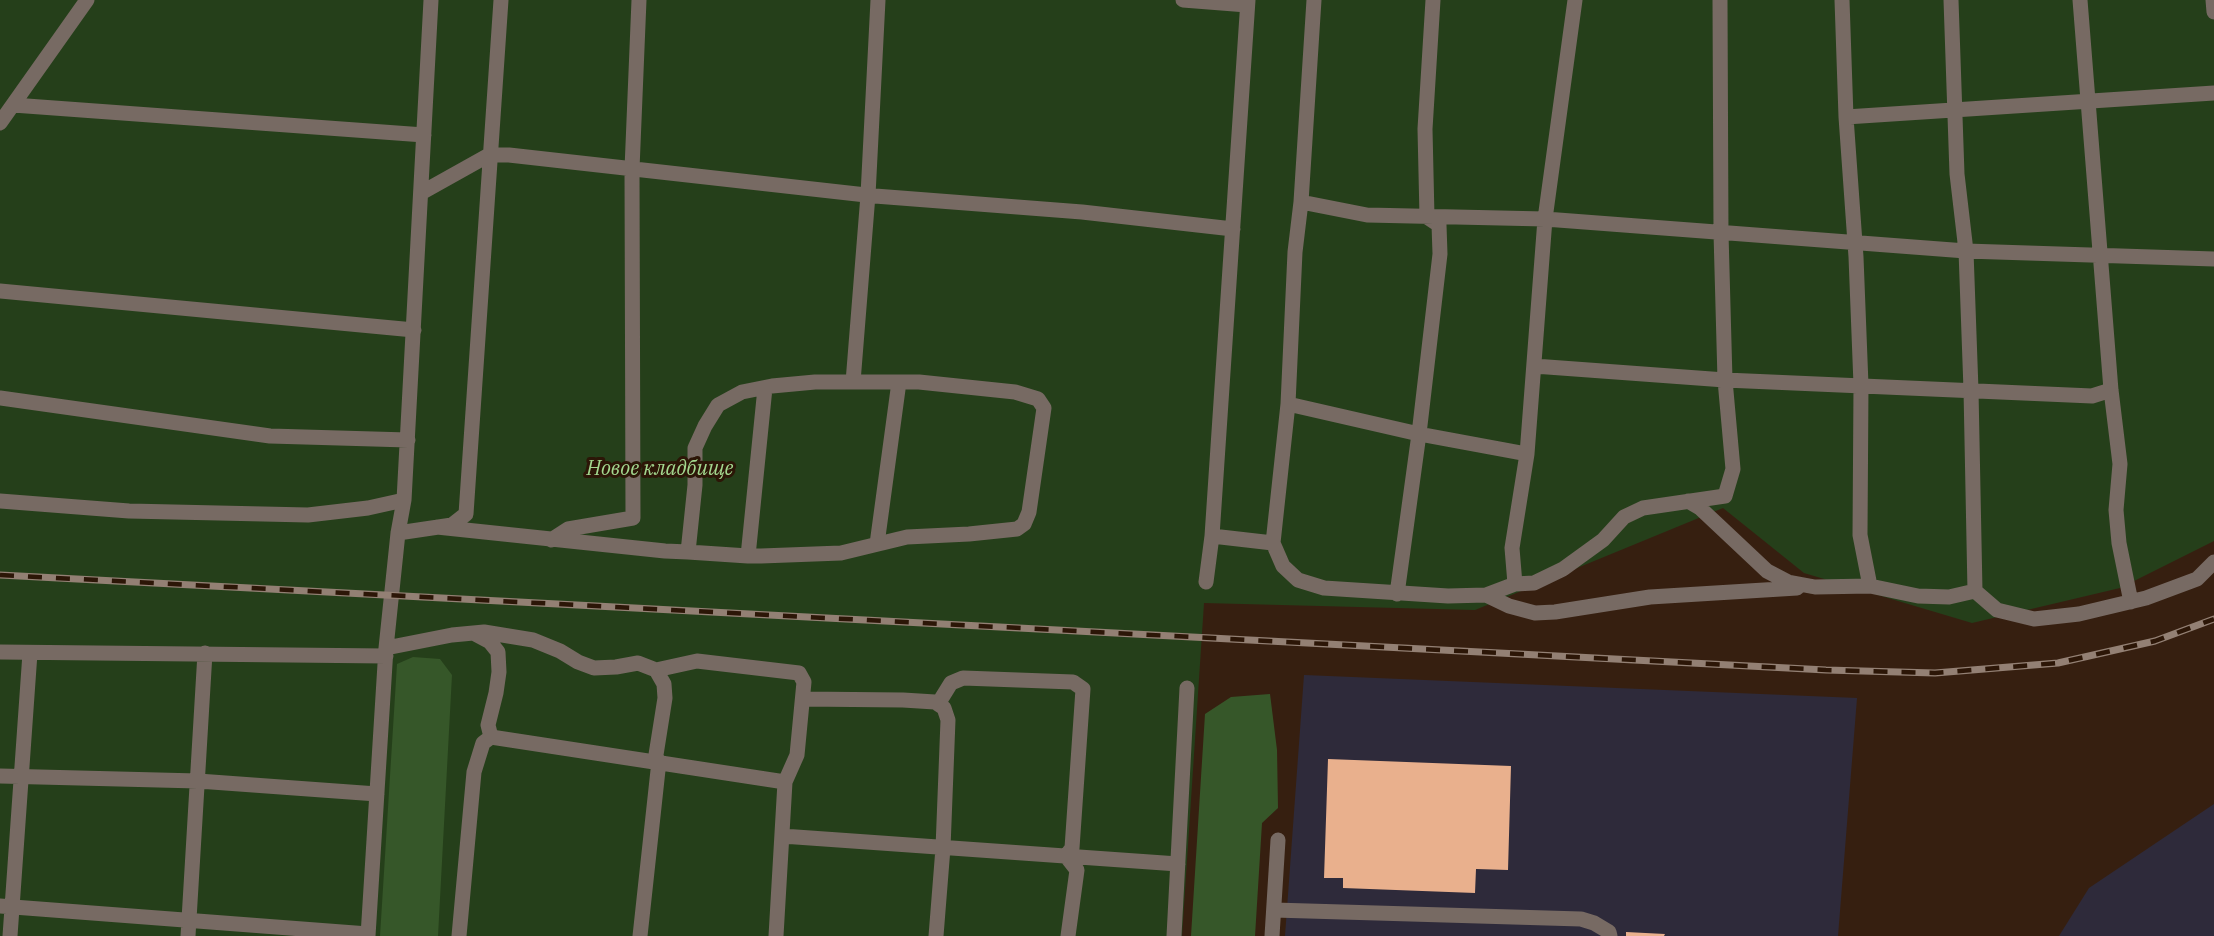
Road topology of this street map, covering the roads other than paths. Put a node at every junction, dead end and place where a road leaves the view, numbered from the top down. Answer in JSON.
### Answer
{"nodes":[{"id":1,"x":87,"y":0,"type":"edge"},
{"id":2,"x":431,"y":0,"type":"edge"},
{"id":3,"x":501,"y":0,"type":"edge"},
{"id":4,"x":639,"y":0,"type":"edge"},
{"id":5,"x":879,"y":0,"type":"edge"},
{"id":6,"x":1183,"y":0,"type":"edge"},
{"id":7,"x":1314,"y":0,"type":"edge"},
{"id":8,"x":1433,"y":0,"type":"edge"},
{"id":9,"x":1575,"y":0,"type":"edge"},
{"id":10,"x":1720,"y":0,"type":"edge"},
{"id":11,"x":1842,"y":0,"type":"edge"},
{"id":12,"x":1951,"y":0,"type":"edge"},
{"id":13,"x":2080,"y":0,"type":"edge"},
{"id":14,"x":2213,"y":0,"type":"edge"},
{"id":15,"x":1248,"y":2,"type":"edge"},
{"id":16,"x":2214,"y":12,"type":"edge"},
{"id":17,"x":2214,"y":93,"type":"edge"},
{"id":18,"x":2087,"y":102,"type":"junction"},
{"id":19,"x":13,"y":105,"type":"junction"},
{"id":20,"x":1956,"y":110,"type":"junction"},
{"id":21,"x":1846,"y":117,"type":"junction"},
{"id":22,"x":0,"y":123,"type":"edge"},
{"id":23,"x":424,"y":135,"type":"junction"},
{"id":24,"x":489,"y":155,"type":"junction"},
{"id":25,"x":632,"y":169,"type":"junction"},
{"id":26,"x":421,"y":194,"type":"junction"},
{"id":27,"x":868,"y":195,"type":"junction"},
{"id":28,"x":1300,"y":202,"type":"junction"},
{"id":29,"x":1427,"y":217,"type":"junction"},
{"id":30,"x":1545,"y":219,"type":"junction"},
{"id":31,"x":1233,"y":229,"type":"junction"},
{"id":32,"x":1721,"y":233,"type":"junction"},
{"id":33,"x":1853,"y":243,"type":"junction"},
{"id":34,"x":1966,"y":251,"type":"junction"},
{"id":35,"x":2101,"y":257,"type":"junction"},
{"id":36,"x":2214,"y":259,"type":"edge"},
{"id":37,"x":0,"y":291,"type":"edge"},
{"id":38,"x":414,"y":330,"type":"junction"},
{"id":39,"x":1534,"y":366,"type":"junction"},
{"id":40,"x":1725,"y":380,"type":"junction"},
{"id":41,"x":853,"y":382,"type":"junction"},
{"id":42,"x":899,"y":382,"type":"junction"},
{"id":43,"x":1861,"y":385,"type":"junction"},
{"id":44,"x":765,"y":388,"type":"junction"},
{"id":45,"x":1971,"y":390,"type":"junction"},
{"id":46,"x":2111,"y":390,"type":"junction"},
{"id":47,"x":0,"y":399,"type":"edge"},
{"id":48,"x":1288,"y":404,"type":"junction"},
{"id":49,"x":1419,"y":434,"type":"junction"},
{"id":50,"x":408,"y":440,"type":"junction"},
{"id":51,"x":1527,"y":454,"type":"junction"},
{"id":52,"x":404,"y":500,"type":"junction"},
{"id":53,"x":0,"y":501,"type":"edge"},
{"id":54,"x":1688,"y":501,"type":"junction"},
{"id":55,"x":437,"y":527,"type":"junction"},
{"id":56,"x":398,"y":533,"type":"junction"},
{"id":57,"x":1212,"y":536,"type":"junction"},
{"id":58,"x":551,"y":540,"type":"junction"},
{"id":59,"x":1273,"y":543,"type":"junction"},
{"id":60,"x":877,"y":544,"type":"junction"},
{"id":61,"x":688,"y":552,"type":"junction"},
{"id":62,"x":748,"y":556,"type":"junction"},
{"id":63,"x":2214,"y":562,"type":"edge"},
{"id":64,"x":1206,"y":582,"type":"dead end"},
{"id":65,"x":1515,"y":584,"type":"junction"},
{"id":66,"x":1870,"y":586,"type":"junction"},
{"id":67,"x":1815,"y":587,"type":"junction"},
{"id":68,"x":1974,"y":591,"type":"junction"},
{"id":69,"x":1397,"y":594,"type":"junction"},
{"id":70,"x":1486,"y":595,"type":"junction"},
{"id":71,"x":2131,"y":602,"type":"junction"},
{"id":72,"x":473,"y":633,"type":"junction"},
{"id":73,"x":0,"y":652,"type":"edge"},
{"id":74,"x":386,"y":652,"type":"junction"},
{"id":75,"x":30,"y":653,"type":"junction"},
{"id":76,"x":205,"y":653,"type":"junction"},
{"id":77,"x":656,"y":670,"type":"junction"},
{"id":78,"x":1187,"y":688,"type":"dead end"},
{"id":79,"x":803,"y":699,"type":"junction"},
{"id":80,"x":938,"y":704,"type":"junction"},
{"id":81,"x":490,"y":737,"type":"junction"},
{"id":82,"x":657,"y":761,"type":"junction"},
{"id":83,"x":0,"y":777,"type":"edge"},
{"id":84,"x":20,"y":778,"type":"junction"},
{"id":85,"x":198,"y":781,"type":"junction"},
{"id":86,"x":785,"y":782,"type":"junction"},
{"id":87,"x":377,"y":794,"type":"junction"},
{"id":88,"x":782,"y":836,"type":"junction"},
{"id":89,"x":1278,"y":840,"type":"dead end"},
{"id":90,"x":943,"y":848,"type":"junction"},
{"id":91,"x":1066,"y":856,"type":"junction"},
{"id":92,"x":1178,"y":864,"type":"junction"},
{"id":93,"x":6,"y":907,"type":"edge"},
{"id":94,"x":1274,"y":910,"type":"junction"},
{"id":95,"x":189,"y":920,"type":"junction"},
{"id":96,"x":368,"y":935,"type":"edge"},
{"id":97,"x":10,"y":936,"type":"edge"},
{"id":98,"x":188,"y":936,"type":"edge"},
{"id":99,"x":459,"y":936,"type":"edge"},
{"id":100,"x":640,"y":936,"type":"edge"},
{"id":101,"x":776,"y":936,"type":"edge"},
{"id":102,"x":936,"y":936,"type":"edge"},
{"id":103,"x":1068,"y":936,"type":"edge"},
{"id":104,"x":1174,"y":936,"type":"edge"},
{"id":105,"x":1272,"y":936,"type":"edge"},
{"id":106,"x":1610,"y":936,"type":"edge"}],
"edges":[{"from":1,"to":19,"type":"lane"},
{"from":2,"to":23,"type":"lane"},
{"from":3,"to":24,"type":"lane"},
{"from":4,"to":25,"type":"lane"},
{"from":5,"to":27,"type":"lane"},
{"from":6,"to":15,"type":"lane"},
{"from":7,"to":28,"type":"lane"},
{"from":8,"to":29,"type":"lane"},
{"from":9,"to":30,"type":"lane"},
{"from":10,"to":32,"type":"lane"},
{"from":11,"to":21,"type":"lane"},
{"from":12,"to":20,"type":"lane"},
{"from":13,"to":18,"type":"lane"},
{"from":14,"to":16,"type":"lane"},
{"from":15,"to":31,"type":"lane"},
{"from":17,"to":18,"type":"lane"},
{"from":18,"to":20,"type":"lane"},
{"from":18,"to":35,"type":"lane"},
{"from":19,"to":22,"type":"lane"},
{"from":19,"to":23,"type":"lane"},
{"from":20,"to":21,"type":"lane"},
{"from":20,"to":34,"type":"lane"},
{"from":21,"to":33,"type":"lane"},
{"from":23,"to":26,"type":"lane"},
{"from":24,"to":25,"type":"lane"},
{"from":24,"to":26,"type":"lane"},
{"from":24,"to":55,"type":"lane"},
{"from":25,"to":27,"type":"lane"},
{"from":25,"to":58,"type":"lane"},
{"from":26,"to":38,"type":"lane"},
{"from":27,"to":31,"type":"lane"},
{"from":27,"to":41,"type":"lane"},
{"from":28,"to":29,"type":"lane"},
{"from":28,"to":48,"type":"lane"},
{"from":29,"to":30,"type":"lane"},
{"from":29,"to":49,"type":"lane"},
{"from":30,"to":32,"type":"lane"},
{"from":30,"to":39,"type":"lane"},
{"from":31,"to":57,"type":"lane"},
{"from":32,"to":33,"type":"lane"},
{"from":32,"to":40,"type":"lane"},
{"from":33,"to":34,"type":"lane"},
{"from":33,"to":43,"type":"lane"},
{"from":34,"to":35,"type":"lane"},
{"from":34,"to":45,"type":"lane"},
{"from":35,"to":36,"type":"lane"},
{"from":35,"to":46,"type":"lane"},
{"from":37,"to":38,"type":"lane"},
{"from":38,"to":50,"type":"lane"},
{"from":39,"to":40,"type":"lane"},
{"from":39,"to":51,"type":"lane"},
{"from":40,"to":43,"type":"lane"},
{"from":40,"to":54,"type":"lane"},
{"from":41,"to":42,"type":"lane"},
{"from":41,"to":44,"type":"lane"},
{"from":42,"to":60,"type":"lane"},
{"from":42,"to":60,"type":"lane"},
{"from":43,"to":45,"type":"lane"},
{"from":43,"to":66,"type":"lane"},
{"from":44,"to":61,"type":"lane"},
{"from":44,"to":62,"type":"lane"},
{"from":45,"to":46,"type":"lane"},
{"from":45,"to":68,"type":"lane"},
{"from":46,"to":71,"type":"lane"},
{"from":47,"to":50,"type":"lane"},
{"from":48,"to":49,"type":"lane"},
{"from":48,"to":59,"type":"lane"},
{"from":49,"to":51,"type":"lane"},
{"from":49,"to":69,"type":"lane"},
{"from":50,"to":52,"type":"lane"},
{"from":51,"to":65,"type":"lane"},
{"from":52,"to":53,"type":"lane"},
{"from":52,"to":56,"type":"lane"},
{"from":54,"to":65,"type":"lane"},
{"from":54,"to":67,"type":"lane"},
{"from":55,"to":56,"type":"lane"},
{"from":55,"to":58,"type":"lane"},
{"from":56,"to":74,"type":"lane"},
{"from":57,"to":59,"type":"lane"},
{"from":57,"to":64,"type":"lane"},
{"from":58,"to":61,"type":"lane"},
{"from":59,"to":69,"type":"lane"},
{"from":60,"to":62,"type":"lane"},
{"from":61,"to":62,"type":"lane"},
{"from":63,"to":71,"type":"lane"},
{"from":65,"to":70,"type":"lane"},
{"from":66,"to":67,"type":"lane"},
{"from":66,"to":68,"type":"lane"},
{"from":67,"to":70,"type":"lane"},
{"from":68,"to":71,"type":"lane"},
{"from":69,"to":70,"type":"lane"},
{"from":72,"to":74,"type":"lane"},
{"from":72,"to":77,"type":"lane"},
{"from":72,"to":81,"type":"lane"},
{"from":73,"to":75,"type":"lane"},
{"from":74,"to":76,"type":"lane"},
{"from":74,"to":87,"type":"lane"},
{"from":75,"to":76,"type":"lane"},
{"from":75,"to":84,"type":"lane"},
{"from":76,"to":85,"type":"lane"},
{"from":77,"to":79,"type":"lane"},
{"from":77,"to":82,"type":"lane"},
{"from":78,"to":92,"type":"lane"},
{"from":79,"to":80,"type":"lane"},
{"from":79,"to":86,"type":"lane"},
{"from":80,"to":90,"type":"lane"},
{"from":80,"to":91,"type":"lane"},
{"from":81,"to":82,"type":"lane"},
{"from":81,"to":99,"type":"lane"},
{"from":82,"to":86,"type":"lane"},
{"from":82,"to":100,"type":"lane"},
{"from":83,"to":84,"type":"lane"},
{"from":84,"to":85,"type":"lane"},
{"from":84,"to":93,"type":"lane"},
{"from":85,"to":87,"type":"lane"},
{"from":85,"to":95,"type":"lane"},
{"from":86,"to":88,"type":"lane"},
{"from":87,"to":96,"type":"lane"},
{"from":88,"to":90,"type":"lane"},
{"from":88,"to":101,"type":"lane"},
{"from":89,"to":94,"type":"lane"},
{"from":90,"to":91,"type":"lane"},
{"from":90,"to":102,"type":"lane"},
{"from":91,"to":92,"type":"lane"},
{"from":91,"to":103,"type":"lane"},
{"from":92,"to":104,"type":"lane"},
{"from":93,"to":95,"type":"lane"},
{"from":93,"to":97,"type":"lane"},
{"from":94,"to":105,"type":"lane"},
{"from":94,"to":106,"type":"lane"},
{"from":95,"to":96,"type":"lane"},
{"from":95,"to":98,"type":"lane"}]}
